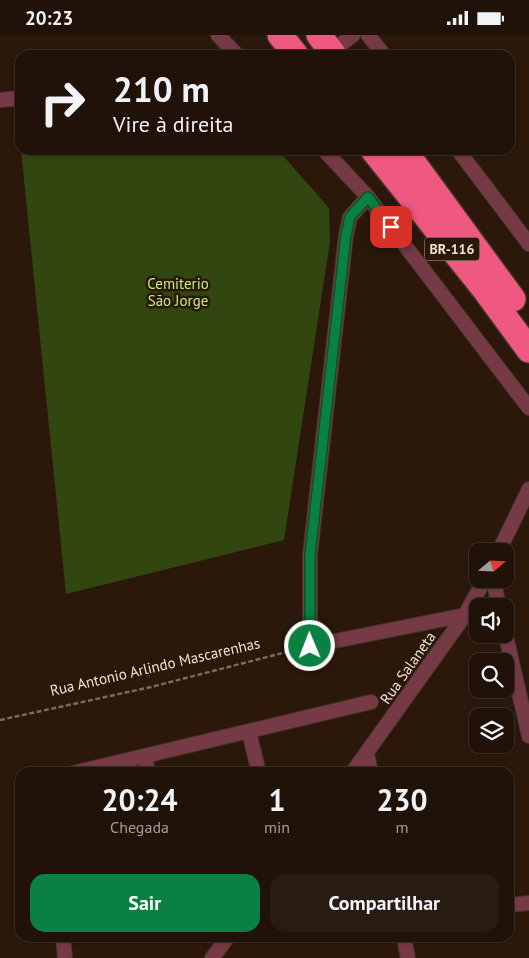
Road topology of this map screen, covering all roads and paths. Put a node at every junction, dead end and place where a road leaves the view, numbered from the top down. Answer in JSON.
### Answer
{"nodes":[{"id":1,"x":218,"y":35,"type":"edge"},
{"id":2,"x":280,"y":35,"type":"edge"},
{"id":3,"x":353,"y":35,"type":"edge"},
{"id":4,"x":368,"y":35,"type":"edge"},
{"id":5,"x":328,"y":49,"type":"edge"},
{"id":6,"x":232,"y":50,"type":"edge"},
{"id":7,"x":292,"y":50,"type":"edge"},
{"id":8,"x":380,"y":50,"type":"edge"},
{"id":9,"x":15,"y":98,"type":"edge"},
{"id":10,"x":0,"y":100,"type":"edge"},
{"id":11,"x":329,"y":155,"type":"edge"},
{"id":12,"x":377,"y":155,"type":"edge"},
{"id":13,"x":408,"y":155,"type":"edge"},
{"id":14,"x":462,"y":155,"type":"edge"},
{"id":15,"x":368,"y":197,"type":"junction"},
{"id":16,"x":529,"y":243,"type":"edge"},
{"id":17,"x":529,"y":321,"type":"edge"},
{"id":18,"x":529,"y":350,"type":"edge"},
{"id":19,"x":529,"y":408,"type":"edge"},
{"id":20,"x":529,"y":489,"type":"edge"},
{"id":21,"x":503,"y":543,"type":"edge"},
{"id":22,"x":480,"y":588,"type":"edge"},
{"id":23,"x":465,"y":615,"type":"junction"},
{"id":24,"x":508,"y":643,"type":"edge"},
{"id":25,"x":310,"y":646,"type":"junction"},
{"id":26,"x":371,"y":702,"type":"dead end"},
{"id":27,"x":0,"y":720,"type":"edge"},
{"id":28,"x":249,"y":732,"type":"junction"},
{"id":29,"x":529,"y":736,"type":"edge"},
{"id":30,"x":367,"y":754,"type":"junction"},
{"id":31,"x":144,"y":756,"type":"junction"},
{"id":32,"x":98,"y":767,"type":"edge"},
{"id":33,"x":147,"y":767,"type":"edge"},
{"id":34,"x":258,"y":767,"type":"edge"},
{"id":35,"x":357,"y":767,"type":"edge"},
{"id":36,"x":370,"y":767,"type":"edge"},
{"id":37,"x":529,"y":903,"type":"edge"},
{"id":38,"x":514,"y":904,"type":"edge"},
{"id":39,"x":63,"y":942,"type":"edge"},
{"id":40,"x":224,"y":942,"type":"edge"},
{"id":41,"x":405,"y":942,"type":"edge"},
{"id":42,"x":65,"y":958,"type":"edge"},
{"id":43,"x":212,"y":958,"type":"edge"},
{"id":44,"x":408,"y":958,"type":"edge"}],
"edges":[{"from":1,"to":6,"type":"street"},
{"from":2,"to":7,"type":"highway"},
{"from":3,"to":5,"type":"street"},
{"from":4,"to":8,"type":"street"},
{"from":9,"to":10,"type":"street"},
{"from":11,"to":15,"type":"street"},
{"from":12,"to":18,"type":"highway","number":"BR-116"},
{"from":13,"to":17,"type":"highway","number":"BR-116"},
{"from":14,"to":16,"type":"street"},
{"from":15,"to":19,"type":"street"},
{"from":15,"to":25,"type":"street"},
{"from":20,"to":21,"type":"street"},
{"from":22,"to":23,"type":"street","name":"Rua Salaneta"},
{"from":23,"to":25,"type":"street"},
{"from":23,"to":30,"type":"street","name":"Rua Salaneta"},
{"from":24,"to":29,"type":"street"},
{"from":25,"to":27,"type":"path","name":"Rua Antonio Arlindo Mascarenhas"},
{"from":26,"to":28,"type":"street"},
{"from":28,"to":31,"type":"street"},
{"from":28,"to":34,"type":"street"},
{"from":30,"to":35,"type":"street","name":"Rua Salaneta"},
{"from":30,"to":36,"type":"street"},
{"from":31,"to":32,"type":"street"},
{"from":31,"to":33,"type":"street"},
{"from":37,"to":38,"type":"street"},
{"from":39,"to":42,"type":"street"},
{"from":40,"to":43,"type":"street"},
{"from":41,"to":44,"type":"street"}]}
